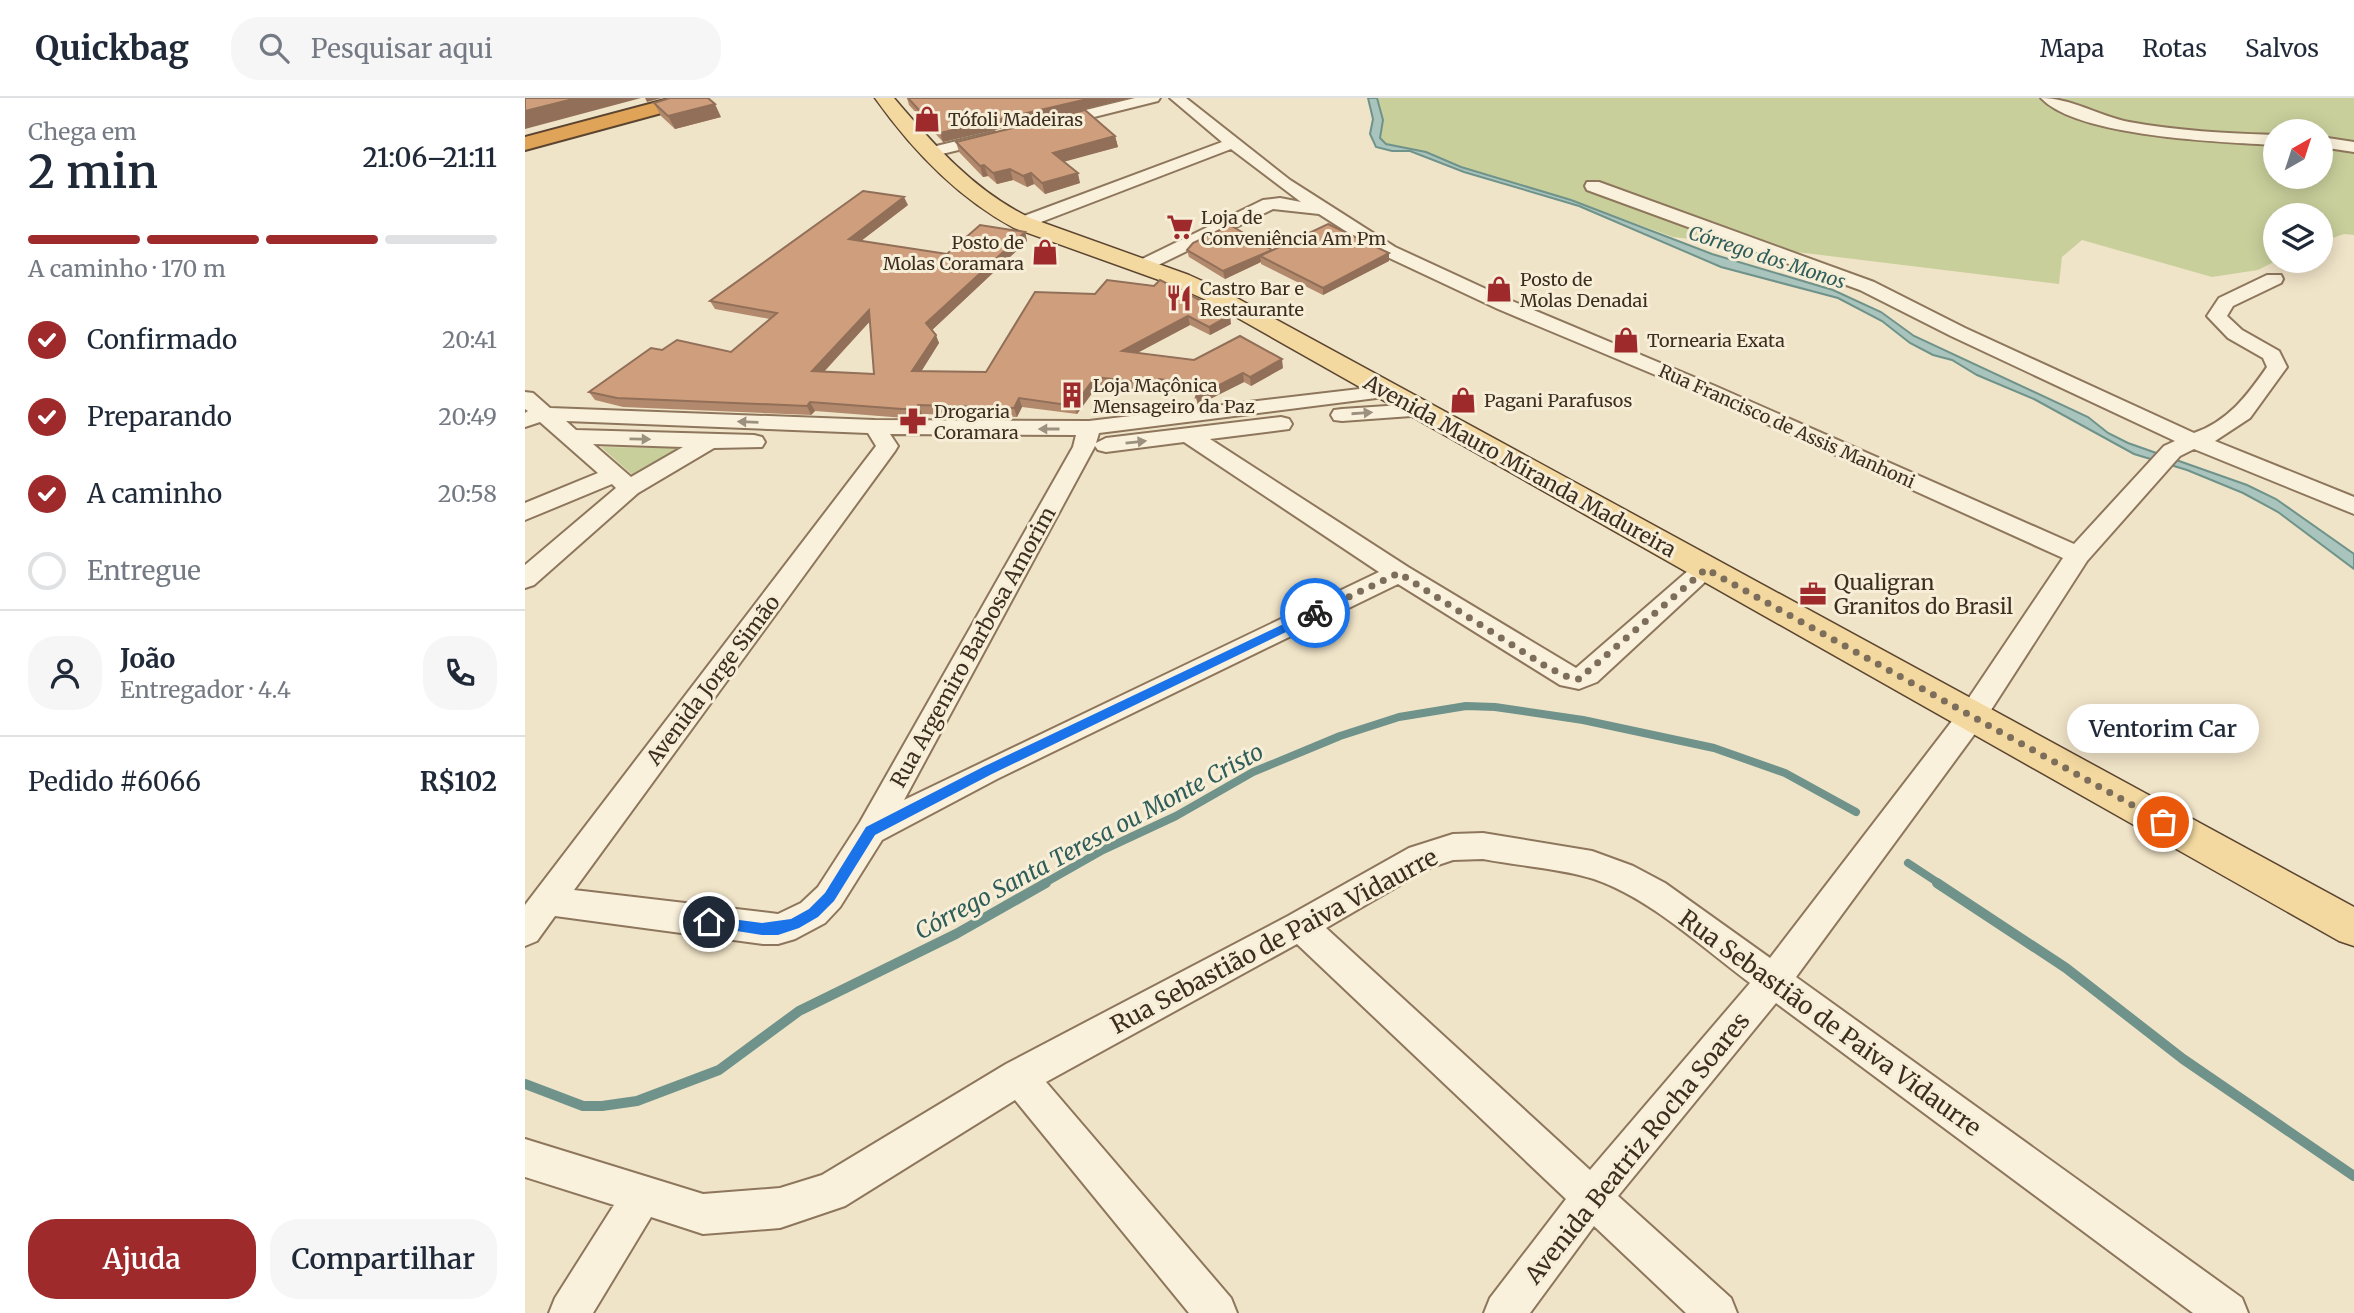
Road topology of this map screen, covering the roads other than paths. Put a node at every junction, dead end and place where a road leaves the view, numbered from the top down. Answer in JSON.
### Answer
{"nodes":[{"id":1,"x":695,"y":98,"type":"edge"},
{"id":2,"x":884,"y":98,"type":"edge"},
{"id":3,"x":1153,"y":98,"type":"edge"},
{"id":4,"x":1177,"y":98,"type":"edge"},
{"id":5,"x":2048,"y":98,"type":"edge"},
{"id":6,"x":1035,"y":127,"type":"edge"},
{"id":7,"x":1009,"y":133,"type":"edge"},
{"id":8,"x":2263,"y":139,"type":"edge"},
{"id":9,"x":1233,"y":143,"type":"junction"},
{"id":10,"x":525,"y":144,"type":"edge"},
{"id":11,"x":2333,"y":144,"type":"edge"},
{"id":12,"x":2354,"y":147,"type":"edge"},
{"id":13,"x":930,"y":152,"type":"junction"},
{"id":14,"x":1593,"y":186,"type":"dead end"},
{"id":15,"x":1325,"y":212,"type":"junction"},
{"id":16,"x":1022,"y":223,"type":"junction"},
{"id":17,"x":1142,"y":266,"type":"junction"},
{"id":18,"x":2274,"y":279,"type":"dead end"},
{"id":19,"x":1385,"y":392,"type":"junction"},
{"id":20,"x":1417,"y":410,"type":"junction"},
{"id":21,"x":530,"y":411,"type":"edge"},
{"id":22,"x":788,"y":433,"type":"junction"},
{"id":23,"x":571,"y":437,"type":"junction"},
{"id":24,"x":881,"y":437,"type":"junction"},
{"id":25,"x":1191,"y":437,"type":"junction"},
{"id":26,"x":1086,"y":438,"type":"junction"},
{"id":27,"x":710,"y":441,"type":"junction"},
{"id":28,"x":2193,"y":441,"type":"junction"},
{"id":29,"x":622,"y":481,"type":"junction"},
{"id":30,"x":2354,"y":506,"type":"edge"},
{"id":31,"x":525,"y":512,"type":"edge"},
{"id":32,"x":2078,"y":555,"type":"junction"},
{"id":33,"x":1706,"y":569,"type":"junction"},
{"id":34,"x":1399,"y":573,"type":"junction"},
{"id":35,"x":525,"y":579,"type":"edge"},
{"id":36,"x":1972,"y":716,"type":"junction"},
{"id":37,"x":870,"y":831,"type":"junction"},
{"id":38,"x":550,"y":901,"type":"junction"},
{"id":39,"x":1300,"y":926,"type":"junction"},
{"id":40,"x":2354,"y":928,"type":"edge"},
{"id":41,"x":525,"y":932,"type":"edge"},
{"id":42,"x":1772,"y":982,"type":"junction"},
{"id":43,"x":1019,"y":1077,"type":"junction"},
{"id":44,"x":525,"y":1158,"type":"edge"},
{"id":45,"x":642,"y":1196,"type":"junction"},
{"id":46,"x":1591,"y":1198,"type":"junction"},
{"id":47,"x":570,"y":1313,"type":"edge"},
{"id":48,"x":1216,"y":1313,"type":"edge"},
{"id":49,"x":1505,"y":1313,"type":"edge"},
{"id":50,"x":1716,"y":1313,"type":"edge"},
{"id":51,"x":2227,"y":1313,"type":"edge"}],
"edges":[{"from":1,"to":10,"type":"highway"},
{"from":2,"to":13,"type":"main road","name":"Avenida Mauro Miranda Madureira"},
{"from":3,"to":6,"type":"street"},
{"from":4,"to":9,"type":"street","name":"Rua Francisco de Assis Manhoni"},
{"from":5,"to":8,"type":"street"},
{"from":7,"to":13,"type":"street"},
{"from":9,"to":15,"type":"street","name":"Rua Francisco de Assis Manhoni"},
{"from":9,"to":16,"type":"street"},
{"from":11,"to":12,"type":"street"},
{"from":13,"to":16,"type":"main road","name":"Avenida Mauro Miranda Madureira"},
{"from":14,"to":28,"type":"street"},
{"from":15,"to":17,"type":"street"},
{"from":15,"to":32,"type":"street","name":"Rua Francisco de Assis Manhoni"},
{"from":16,"to":17,"type":"main road","name":"Avenida Mauro Miranda Madureira"},
{"from":17,"to":19,"type":"main road","name":"Avenida Mauro Miranda Madureira"},
{"from":18,"to":28,"type":"street"},
{"from":19,"to":20,"type":"main road","name":"Avenida Mauro Miranda Madureira"},
{"from":19,"to":26,"type":"street"},
{"from":25,"to":20,"type":"street","one_way":true},
{"from":20,"to":33,"type":"main road","name":"Avenida Mauro Miranda Madureira"},
{"from":22,"to":21,"type":"street","one_way":true},
{"from":21,"to":23,"type":"street"},
{"from":22,"to":24,"type":"street"},
{"from":22,"to":27,"type":"street"},
{"from":23,"to":27,"type":"street","one_way":true},
{"from":23,"to":29,"type":"street"},
{"from":24,"to":26,"type":"street"},
{"from":24,"to":38,"type":"street","name":"Avenida Jorge Simão"},
{"from":26,"to":25,"type":"street","one_way":true},
{"from":25,"to":34,"type":"street"},
{"from":26,"to":37,"type":"street","name":"Rua Argemiro Barbosa Amorim"},
{"from":27,"to":29,"type":"street"},
{"from":28,"to":30,"type":"street"},
{"from":28,"to":32,"type":"street","name":"Avenida Beatriz Rocha Soares"},
{"from":29,"to":31,"type":"street"},
{"from":29,"to":35,"type":"street"},
{"from":32,"to":36,"type":"street","name":"Avenida Beatriz Rocha Soares"},
{"from":33,"to":34,"type":"street"},
{"from":33,"to":36,"type":"main road","name":"Avenida Mauro Miranda Madureira"},
{"from":34,"to":37,"type":"street"},
{"from":36,"to":40,"type":"main road","name":"Avenida Mauro Miranda Madureira"},
{"from":36,"to":42,"type":"street","name":"Avenida Beatriz Rocha Soares"},
{"from":37,"to":38,"type":"street","name":"Rua Argemiro Barbosa Amorim"},
{"from":38,"to":41,"type":"street","name":"Avenida Jorge Simão"},
{"from":39,"to":42,"type":"street","name":"Rua Sebastião de Paiva Vidaurre"},
{"from":39,"to":43,"type":"street","name":"Rua Sebastião de Paiva Vidaurre"},
{"from":39,"to":46,"type":"street"},
{"from":42,"to":46,"type":"street","name":"Avenida Beatriz Rocha Soares"},
{"from":42,"to":51,"type":"street","name":"Rua Sebastião de Paiva Vidaurre"},
{"from":43,"to":45,"type":"street","name":"Rua Sebastião de Paiva Vidaurre"},
{"from":43,"to":48,"type":"street"},
{"from":44,"to":45,"type":"street","name":"Rua Sebastião de Paiva Vidaurre"},
{"from":45,"to":47,"type":"street"},
{"from":46,"to":49,"type":"street","name":"Avenida Beatriz Rocha Soares"},
{"from":46,"to":50,"type":"street"}]}
